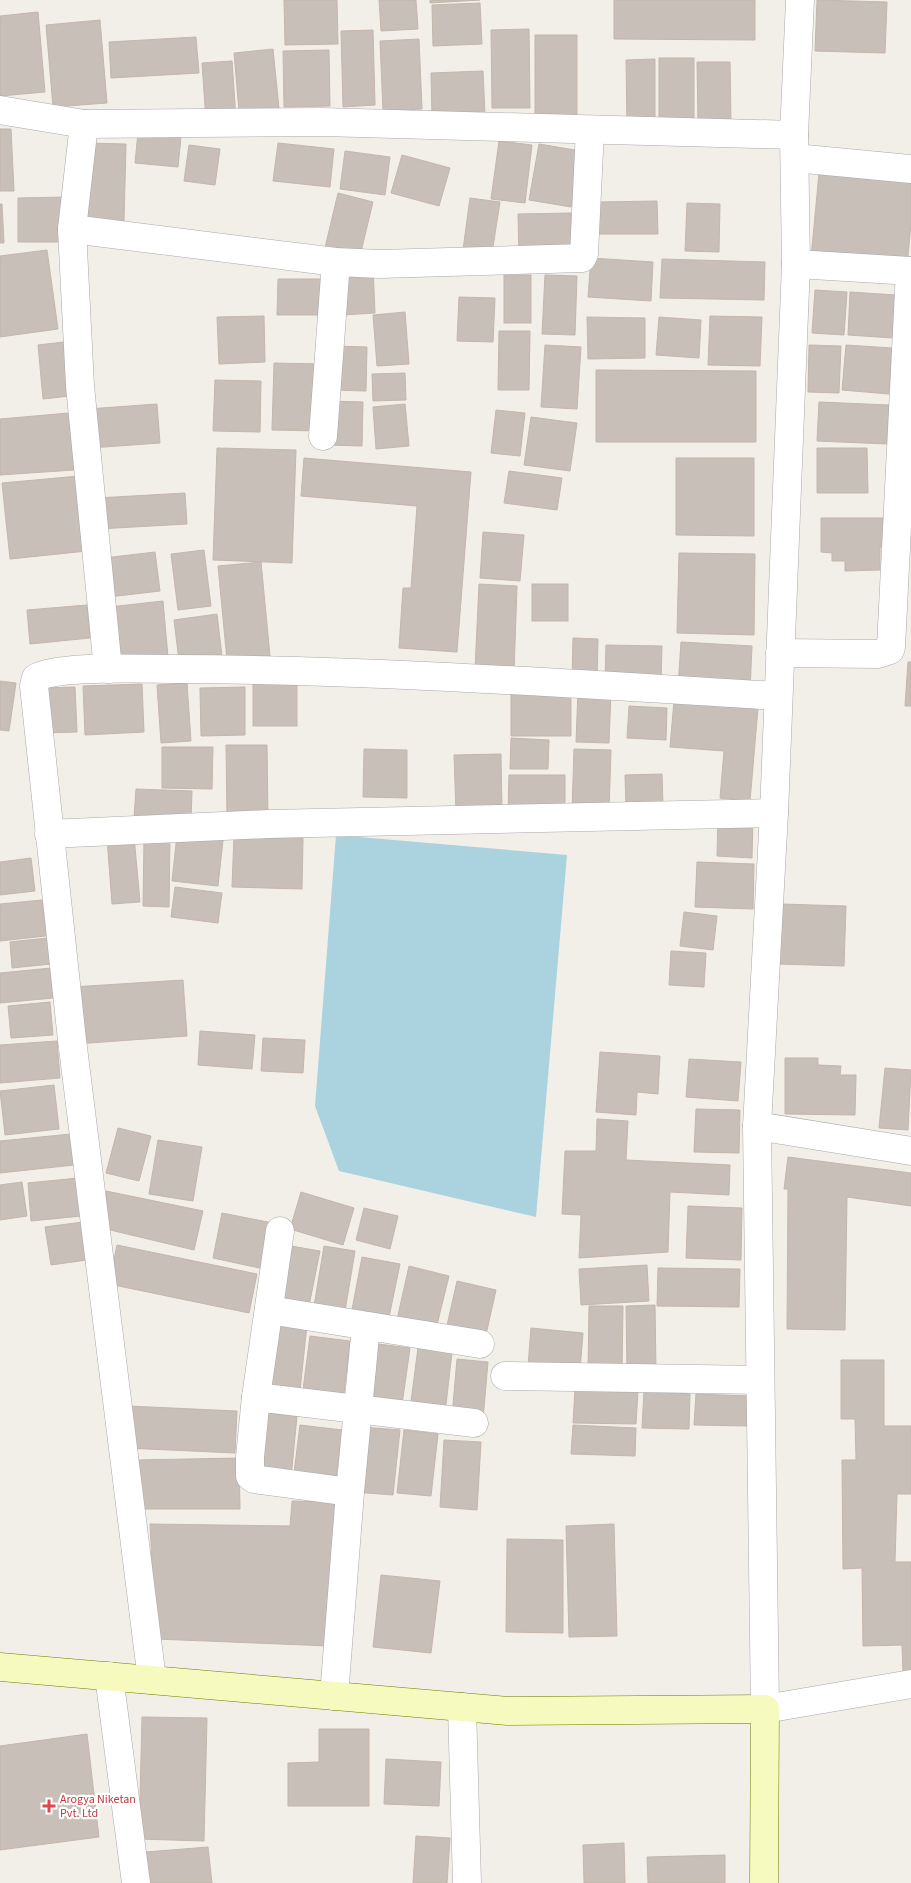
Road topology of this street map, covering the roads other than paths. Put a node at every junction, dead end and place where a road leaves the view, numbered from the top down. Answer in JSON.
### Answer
{"nodes":[{"id":1,"x":800,"y":0,"type":"edge"},
{"id":2,"x":0,"y":110,"type":"edge"},
{"id":3,"x":84,"y":124,"type":"junction"},
{"id":4,"x":590,"y":130,"type":"junction"},
{"id":5,"x":794,"y":146,"type":"junction"},
{"id":6,"x":911,"y":169,"type":"edge"},
{"id":7,"x":72,"y":229,"type":"junction"},
{"id":8,"x":336,"y":262,"type":"junction"},
{"id":9,"x":796,"y":264,"type":"junction"},
{"id":10,"x":911,"y":271,"type":"edge"},
{"id":11,"x":323,"y":436,"type":"dead end"},
{"id":12,"x":780,"y":653,"type":"junction"},
{"id":13,"x":108,"y":669,"type":"junction"},
{"id":14,"x":778,"y":696,"type":"junction"},
{"id":15,"x":774,"y":812,"type":"junction"},
{"id":16,"x":50,"y":834,"type":"junction"},
{"id":17,"x":757,"y":1126,"type":"junction"},
{"id":18,"x":911,"y":1151,"type":"edge"},
{"id":19,"x":280,"y":1230,"type":"dead end"},
{"id":20,"x":269,"y":1310,"type":"junction"},
{"id":21,"x":366,"y":1326,"type":"junction"},
{"id":22,"x":480,"y":1344,"type":"dead end"},
{"id":23,"x":505,"y":1376,"type":"dead end"},
{"id":24,"x":760,"y":1380,"type":"junction"},
{"id":25,"x":256,"y":1397,"type":"junction"},
{"id":26,"x":358,"y":1409,"type":"junction"},
{"id":27,"x":474,"y":1422,"type":"dead end"},
{"id":28,"x":350,"y":1492,"type":"junction"},
{"id":29,"x":0,"y":1667,"type":"edge"},
{"id":30,"x":109,"y":1676,"type":"junction"},
{"id":31,"x":152,"y":1680,"type":"junction"},
{"id":32,"x":911,"y":1684,"type":"edge"},
{"id":33,"x":334,"y":1696,"type":"junction"},
{"id":34,"x":462,"y":1707,"type":"junction"},
{"id":35,"x":765,"y":1710,"type":"junction"},
{"id":36,"x":136,"y":1883,"type":"edge"},
{"id":37,"x":467,"y":1883,"type":"edge"},
{"id":38,"x":764,"y":1883,"type":"edge"}],
"edges":[{"from":1,"to":5,"type":"street"},
{"from":2,"to":3,"type":"street"},
{"from":3,"to":4,"type":"street"},
{"from":3,"to":7,"type":"street"},
{"from":4,"to":5,"type":"street"},
{"from":4,"to":8,"type":"street"},
{"from":5,"to":6,"type":"street"},
{"from":5,"to":9,"type":"street"},
{"from":7,"to":8,"type":"street"},
{"from":7,"to":13,"type":"street"},
{"from":8,"to":11,"type":"street"},
{"from":9,"to":10,"type":"street"},
{"from":9,"to":12,"type":"street"},
{"from":10,"to":12,"type":"street"},
{"from":12,"to":14,"type":"street"},
{"from":13,"to":14,"type":"street"},
{"from":13,"to":16,"type":"street"},
{"from":14,"to":15,"type":"street"},
{"from":15,"to":16,"type":"street"},
{"from":15,"to":17,"type":"street"},
{"from":16,"to":31,"type":"street"},
{"from":17,"to":18,"type":"street"},
{"from":17,"to":24,"type":"street"},
{"from":19,"to":20,"type":"street"},
{"from":20,"to":21,"type":"street"},
{"from":20,"to":25,"type":"street"},
{"from":21,"to":22,"type":"street"},
{"from":21,"to":26,"type":"street"},
{"from":23,"to":24,"type":"street"},
{"from":24,"to":35,"type":"street"},
{"from":25,"to":26,"type":"street"},
{"from":25,"to":28,"type":"street"},
{"from":26,"to":27,"type":"street"},
{"from":26,"to":28,"type":"street"},
{"from":28,"to":33,"type":"street"},
{"from":29,"to":30,"type":"main road"},
{"from":30,"to":31,"type":"main road"},
{"from":30,"to":36,"type":"street"},
{"from":31,"to":33,"type":"main road"},
{"from":32,"to":35,"type":"street"},
{"from":33,"to":34,"type":"main road"},
{"from":34,"to":35,"type":"main road"},
{"from":34,"to":37,"type":"street"},
{"from":35,"to":38,"type":"main road"}]}
